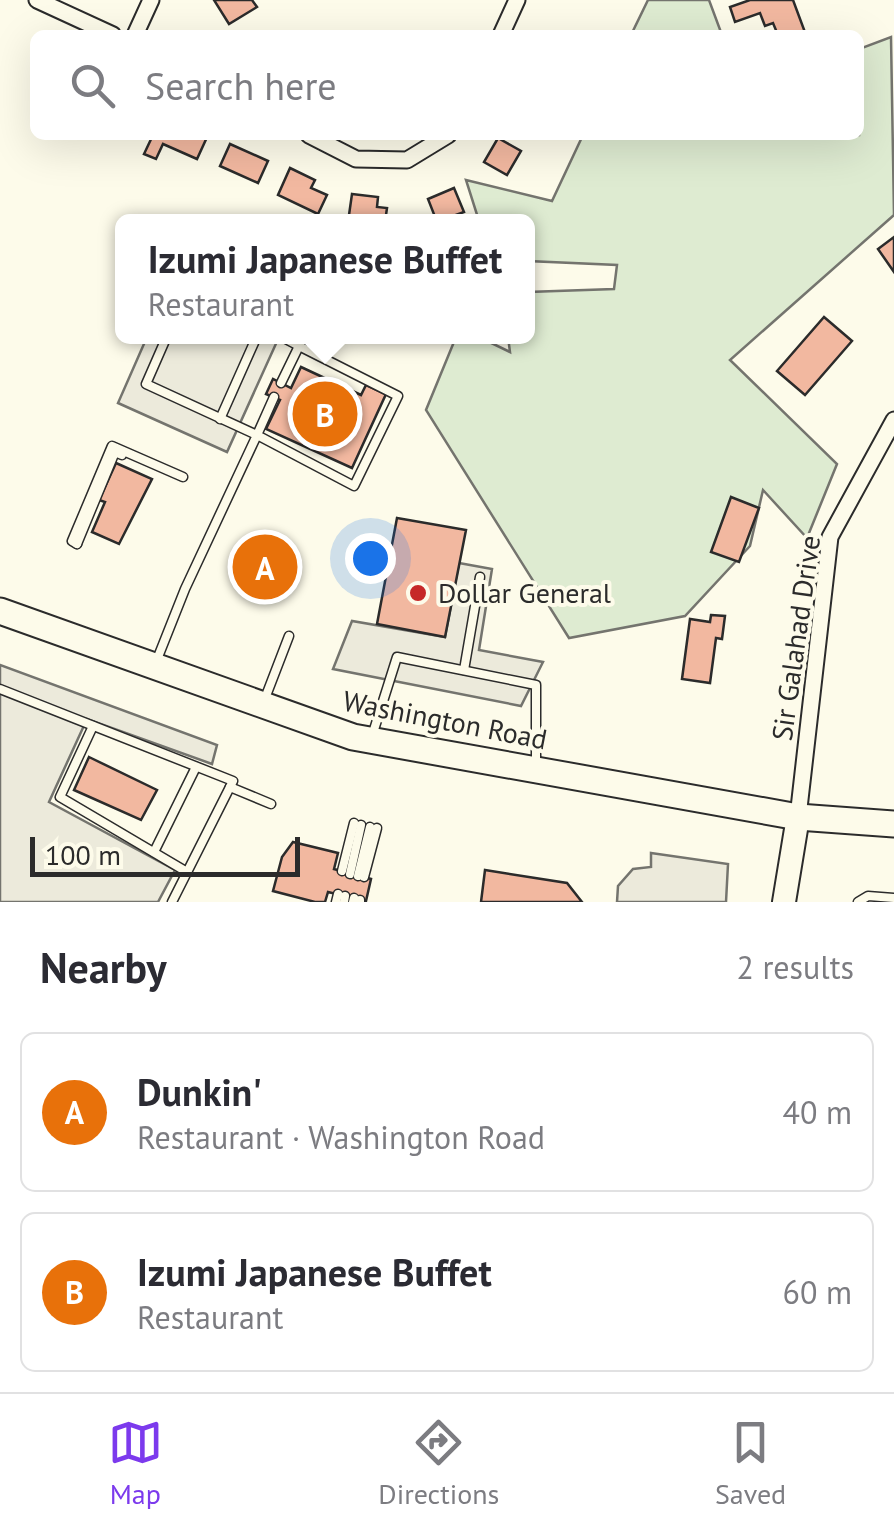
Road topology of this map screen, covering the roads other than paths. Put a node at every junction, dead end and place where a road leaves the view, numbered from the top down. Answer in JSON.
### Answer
{"nodes":[{"id":1,"x":37,"y":0,"type":"edge"},
{"id":2,"x":151,"y":0,"type":"edge"},
{"id":3,"x":517,"y":0,"type":"edge"},
{"id":4,"x":102,"y":30,"type":"edge"},
{"id":5,"x":136,"y":30,"type":"edge"},
{"id":6,"x":503,"y":30,"type":"edge"},
{"id":7,"x":319,"y":140,"type":"edge"},
{"id":8,"x":440,"y":140,"type":"edge"},
{"id":9,"x":164,"y":344,"type":"edge"},
{"id":10,"x":252,"y":344,"type":"edge"},
{"id":11,"x":294,"y":344,"type":"edge"},
{"id":12,"x":298,"y":346,"type":"junction"},
{"id":13,"x":281,"y":383,"type":"dead end"},
{"id":14,"x":274,"y":398,"type":"dead end"},
{"id":15,"x":220,"y":418,"type":"junction"},
{"id":16,"x":894,"y":420,"type":"edge"},
{"id":17,"x":257,"y":436,"type":"junction"},
{"id":18,"x":183,"y":477,"type":"dead end"},
{"id":19,"x":78,"y":544,"type":"dead end"},
{"id":20,"x":480,"y":577,"type":"dead end"},
{"id":21,"x":0,"y":611,"type":"edge"},
{"id":22,"x":290,"y":636,"type":"dead end"},
{"id":23,"x":154,"y":666,"type":"junction"},
{"id":24,"x":464,"y":670,"type":"junction"},
{"id":25,"x":0,"y":690,"type":"edge"},
{"id":26,"x":263,"y":706,"type":"junction"},
{"id":27,"x":93,"y":726,"type":"junction"},
{"id":28,"x":371,"y":740,"type":"junction"},
{"id":29,"x":196,"y":767,"type":"junction"},
{"id":30,"x":536,"y":770,"type":"junction"},
{"id":31,"x":230,"y":788,"type":"junction"},
{"id":32,"x":271,"y":804,"type":"dead end"},
{"id":33,"x":798,"y":817,"type":"junction"},
{"id":34,"x":894,"y":824,"type":"edge"},
{"id":35,"x":366,"y":826,"type":"joint"},
{"id":36,"x":154,"y":852,"type":"junction"},
{"id":37,"x":187,"y":872,"type":"junction"},
{"id":38,"x":894,"y":898,"type":"edge"},
{"id":39,"x":173,"y":900,"type":"edge"},
{"id":40,"x":185,"y":902,"type":"edge"},
{"id":41,"x":784,"y":902,"type":"edge"},
{"id":42,"x":858,"y":902,"type":"edge"}],
"edges":[{"from":1,"to":4,"type":"street"},
{"from":2,"to":5,"type":"street"},
{"from":3,"to":6,"type":"street"},
{"from":7,"to":8,"type":"street"},
{"from":9,"to":15,"type":"lane"},
{"from":10,"to":15,"type":"lane"},
{"from":11,"to":12,"type":"lane"},
{"from":12,"to":13,"type":"lane"},
{"from":12,"to":17,"type":"lane"},
{"from":14,"to":17,"type":"lane"},
{"from":15,"to":17,"type":"lane"},
{"from":16,"to":33,"type":"street","name":"Sir Galahad Drive"},
{"from":17,"to":23,"type":"lane"},
{"from":18,"to":19,"type":"lane"},
{"from":20,"to":24,"type":"lane"},
{"from":21,"to":23,"type":"main road","name":"Washington Road"},
{"from":22,"to":26,"type":"lane"},
{"from":23,"to":26,"type":"main road","name":"Washington Road"},
{"from":24,"to":28,"type":"lane"},
{"from":24,"to":30,"type":"lane"},
{"from":25,"to":27,"type":"lane"},
{"from":26,"to":28,"type":"main road","name":"Washington Road"},
{"from":27,"to":29,"type":"lane"},
{"from":27,"to":36,"type":"lane"},
{"from":28,"to":30,"type":"main road","name":"Washington Road"},
{"from":29,"to":31,"type":"lane"},
{"from":29,"to":36,"type":"lane"},
{"from":30,"to":33,"type":"main road","name":"Washington Road"},
{"from":31,"to":32,"type":"lane"},
{"from":31,"to":37,"type":"lane"},
{"from":33,"to":34,"type":"main road","name":"Washington Road"},
{"from":33,"to":41,"type":"street"},
{"from":35,"to":35,"type":"lane"},
{"from":36,"to":37,"type":"lane"},
{"from":37,"to":39,"type":"lane"},
{"from":38,"to":42,"type":"lane"},
{"from":39,"to":40,"type":"lane"}]}
